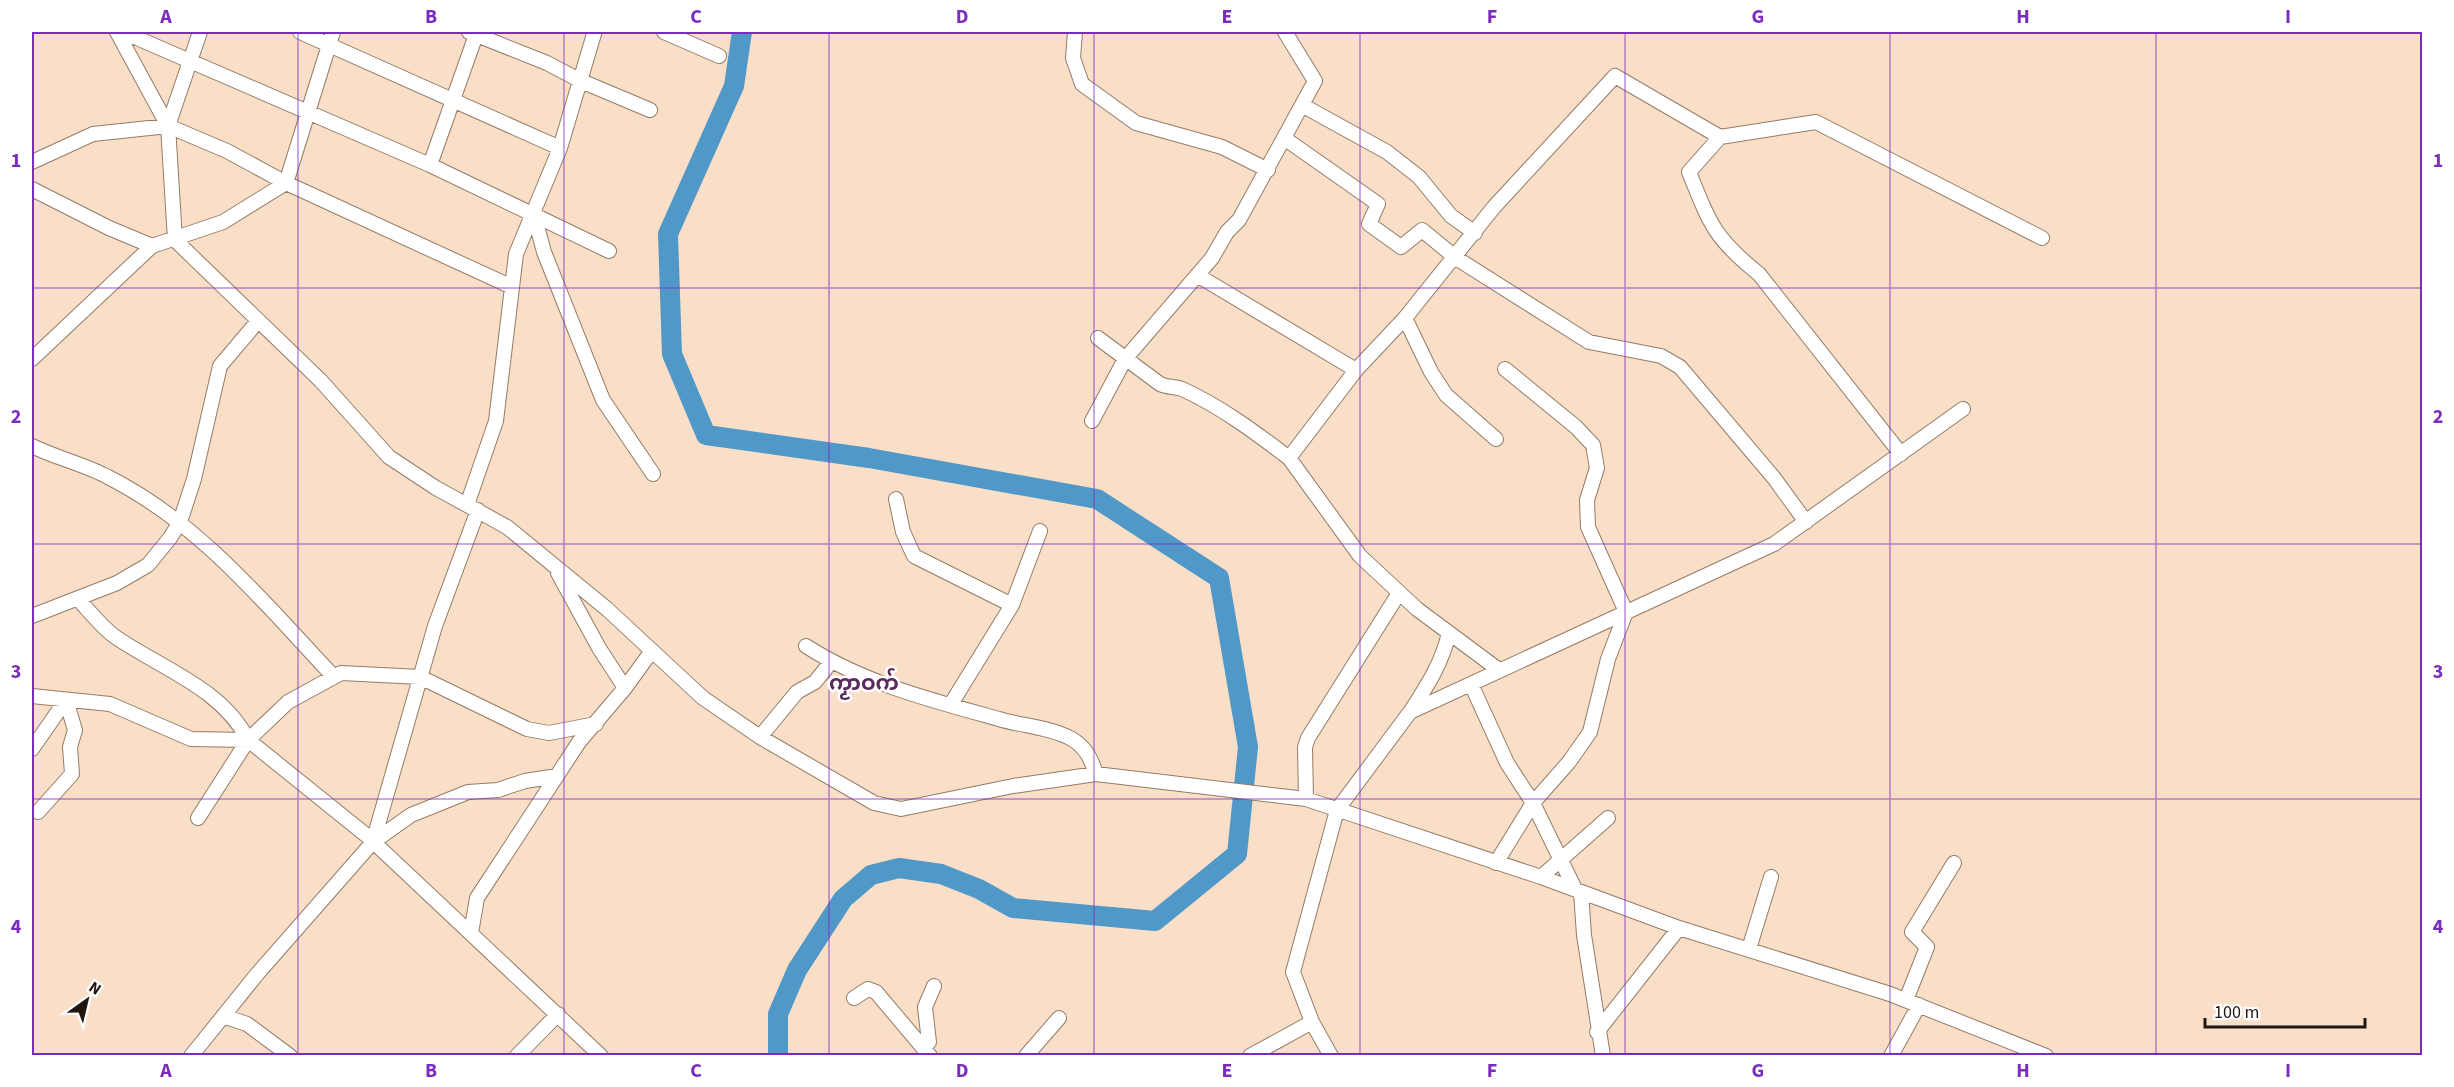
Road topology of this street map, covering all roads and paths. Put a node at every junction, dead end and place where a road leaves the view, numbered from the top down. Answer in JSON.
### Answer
{"nodes":[{"id":1,"x":117,"y":32,"type":"edge"},
{"id":2,"x":123,"y":32,"type":"edge"},
{"id":3,"x":200,"y":32,"type":"edge"},
{"id":4,"x":300,"y":32,"type":"edge"},
{"id":5,"x":474,"y":32,"type":"edge"},
{"id":6,"x":664,"y":32,"type":"edge"},
{"id":7,"x":1075,"y":32,"type":"edge"},
{"id":8,"x":1285,"y":32,"type":"edge"},
{"id":9,"x":594,"y":34,"type":"dead end"},
{"id":10,"x":331,"y":38,"type":"edge"},
{"id":11,"x":719,"y":56,"type":"dead end"},
{"id":12,"x":191,"y":61,"type":"junction"},
{"id":13,"x":581,"y":81,"type":"junction"},
{"id":14,"x":452,"y":102,"type":"junction"},
{"id":15,"x":1309,"y":108,"type":"dead end"},
{"id":16,"x":650,"y":110,"type":"dead end"},
{"id":17,"x":308,"y":113,"type":"junction"},
{"id":18,"x":168,"y":126,"type":"junction"},
{"id":19,"x":1720,"y":137,"type":"junction"},
{"id":20,"x":1284,"y":138,"type":"junction"},
{"id":21,"x":560,"y":148,"type":"junction"},
{"id":22,"x":32,"y":162,"type":"edge"},
{"id":23,"x":430,"y":165,"type":"junction"},
{"id":24,"x":1268,"y":170,"type":"junction"},
{"id":25,"x":286,"y":183,"type":"junction"},
{"id":26,"x":32,"y":189,"type":"edge"},
{"id":27,"x":534,"y":215,"type":"junction"},
{"id":28,"x":1475,"y":233,"type":"junction"},
{"id":29,"x":2042,"y":238,"type":"dead end"},
{"id":30,"x":175,"y":240,"type":"junction"},
{"id":31,"x":152,"y":246,"type":"junction"},
{"id":32,"x":609,"y":250,"type":"dead end"},
{"id":33,"x":1456,"y":258,"type":"junction"},
{"id":34,"x":1197,"y":275,"type":"junction"},
{"id":35,"x":512,"y":287,"type":"junction"},
{"id":36,"x":1405,"y":318,"type":"junction"},
{"id":37,"x":258,"y":321,"type":"junction"},
{"id":38,"x":1098,"y":338,"type":"dead end"},
{"id":39,"x":32,"y":359,"type":"edge"},
{"id":40,"x":1125,"y":359,"type":"junction"},
{"id":41,"x":1505,"y":369,"type":"dead end"},
{"id":42,"x":1356,"y":370,"type":"junction"},
{"id":43,"x":1964,"y":409,"type":"dead end"},
{"id":44,"x":1092,"y":421,"type":"dead end"},
{"id":45,"x":1496,"y":439,"type":"dead end"},
{"id":46,"x":32,"y":446,"type":"edge"},
{"id":47,"x":1901,"y":454,"type":"junction"},
{"id":48,"x":1289,"y":458,"type":"junction"},
{"id":49,"x":653,"y":474,"type":"dead end"},
{"id":50,"x":896,"y":500,"type":"dead end"},
{"id":51,"x":473,"y":507,"type":"junction"},
{"id":52,"x":180,"y":522,"type":"junction"},
{"id":53,"x":1806,"y":522,"type":"junction"},
{"id":54,"x":1040,"y":531,"type":"dead end"},
{"id":55,"x":554,"y":566,"type":"junction"},
{"id":56,"x":1399,"y":593,"type":"junction"},
{"id":57,"x":78,"y":600,"type":"junction"},
{"id":58,"x":1012,"y":605,"type":"junction"},
{"id":59,"x":1626,"y":612,"type":"junction"},
{"id":60,"x":32,"y":616,"type":"edge"},
{"id":61,"x":1449,"y":633,"type":"junction"},
{"id":62,"x":806,"y":646,"type":"dead end"},
{"id":63,"x":651,"y":652,"type":"junction"},
{"id":64,"x":831,"y":662,"type":"junction"},
{"id":65,"x":1499,"y":670,"type":"junction"},
{"id":66,"x":334,"y":676,"type":"junction"},
{"id":67,"x":420,"y":677,"type":"junction"},
{"id":68,"x":1471,"y":684,"type":"junction"},
{"id":69,"x":625,"y":688,"type":"junction"},
{"id":70,"x":33,"y":699,"type":"edge"},
{"id":71,"x":66,"y":700,"type":"junction"},
{"id":72,"x":951,"y":704,"type":"junction"},
{"id":73,"x":1410,"y":712,"type":"junction"},
{"id":74,"x":596,"y":724,"type":"junction"},
{"id":75,"x":760,"y":737,"type":"junction"},
{"id":76,"x":248,"y":740,"type":"junction"},
{"id":77,"x":32,"y":749,"type":"edge"},
{"id":78,"x":1096,"y":774,"type":"junction"},
{"id":79,"x":557,"y":777,"type":"junction"},
{"id":80,"x":1305,"y":800,"type":"junction"},
{"id":81,"x":1533,"y":802,"type":"junction"},
{"id":82,"x":1337,"y":810,"type":"junction"},
{"id":83,"x":38,"y":812,"type":"dead end"},
{"id":84,"x":198,"y":818,"type":"dead end"},
{"id":85,"x":1608,"y":818,"type":"dead end"},
{"id":86,"x":373,"y":842,"type":"junction"},
{"id":87,"x":1561,"y":858,"type":"junction"},
{"id":88,"x":1496,"y":863,"type":"junction"},
{"id":89,"x":1954,"y":863,"type":"dead end"},
{"id":90,"x":1540,"y":877,"type":"junction"},
{"id":91,"x":1771,"y":877,"type":"dead end"},
{"id":92,"x":1578,"y":891,"type":"junction"},
{"id":93,"x":1679,"y":928,"type":"junction"},
{"id":94,"x":471,"y":933,"type":"junction"},
{"id":95,"x":1749,"y":949,"type":"junction"},
{"id":96,"x":934,"y":986,"type":"dead end"},
{"id":97,"x":854,"y":998,"type":"dead end"},
{"id":98,"x":1906,"y":1000,"type":"junction"},
{"id":99,"x":1919,"y":1005,"type":"junction"},
{"id":100,"x":558,"y":1014,"type":"junction"},
{"id":101,"x":223,"y":1016,"type":"junction"},
{"id":102,"x":1059,"y":1018,"type":"dead end"},
{"id":103,"x":1312,"y":1022,"type":"junction"},
{"id":104,"x":1597,"y":1032,"type":"junction"},
{"id":105,"x":927,"y":1052,"type":"edge"},
{"id":106,"x":191,"y":1056,"type":"edge"},
{"id":107,"x":291,"y":1056,"type":"edge"},
{"id":108,"x":517,"y":1056,"type":"edge"},
{"id":109,"x":601,"y":1056,"type":"edge"},
{"id":110,"x":1026,"y":1056,"type":"edge"},
{"id":111,"x":1250,"y":1056,"type":"edge"},
{"id":112,"x":1330,"y":1056,"type":"edge"},
{"id":113,"x":1603,"y":1056,"type":"edge"},
{"id":114,"x":1891,"y":1056,"type":"edge"},
{"id":115,"x":2046,"y":1056,"type":"edge"}],
"edges":[{"from":1,"to":18,"type":"street"},
{"from":2,"to":12,"type":"street"},
{"from":3,"to":12,"type":"street"},
{"from":4,"to":10,"type":"street"},
{"from":5,"to":13,"type":"street"},
{"from":5,"to":14,"type":"street"},
{"from":6,"to":11,"type":"street"},
{"from":7,"to":24,"type":"street"},
{"from":8,"to":20,"type":"street"},
{"from":9,"to":13,"type":"street"},
{"from":10,"to":14,"type":"street"},
{"from":10,"to":17,"type":"street"},
{"from":12,"to":17,"type":"street"},
{"from":12,"to":18,"type":"street"},
{"from":13,"to":16,"type":"street"},
{"from":13,"to":21,"type":"street"},
{"from":14,"to":21,"type":"street"},
{"from":14,"to":23,"type":"street"},
{"from":15,"to":28,"type":"street"},
{"from":17,"to":23,"type":"street"},
{"from":17,"to":25,"type":"street"},
{"from":18,"to":22,"type":"street"},
{"from":18,"to":25,"type":"street"},
{"from":18,"to":30,"type":"street"},
{"from":19,"to":28,"type":"street"},
{"from":19,"to":29,"type":"street"},
{"from":19,"to":47,"type":"street"},
{"from":20,"to":24,"type":"street"},
{"from":20,"to":33,"type":"street"},
{"from":21,"to":27,"type":"street"},
{"from":23,"to":27,"type":"street"},
{"from":24,"to":34,"type":"street"},
{"from":25,"to":30,"type":"street"},
{"from":25,"to":35,"type":"street"},
{"from":26,"to":31,"type":"street"},
{"from":27,"to":32,"type":"street"},
{"from":27,"to":35,"type":"street"},
{"from":27,"to":49,"type":"street"},
{"from":28,"to":33,"type":"street"},
{"from":30,"to":31,"type":"street"},
{"from":30,"to":37,"type":"street"},
{"from":31,"to":39,"type":"street"},
{"from":33,"to":36,"type":"street"},
{"from":33,"to":53,"type":"street"},
{"from":34,"to":40,"type":"street"},
{"from":34,"to":42,"type":"street"},
{"from":35,"to":51,"type":"street"},
{"from":36,"to":42,"type":"street"},
{"from":36,"to":45,"type":"street"},
{"from":37,"to":51,"type":"street"},
{"from":37,"to":52,"type":"street"},
{"from":38,"to":40,"type":"street"},
{"from":40,"to":44,"type":"street"},
{"from":40,"to":48,"type":"street"},
{"from":41,"to":59,"type":"street"},
{"from":42,"to":48,"type":"street"},
{"from":43,"to":47,"type":"street"},
{"from":46,"to":52,"type":"street"},
{"from":47,"to":53,"type":"street"},
{"from":48,"to":56,"type":"street"},
{"from":50,"to":58,"type":"street"},
{"from":51,"to":55,"type":"street"},
{"from":51,"to":67,"type":"street"},
{"from":52,"to":57,"type":"street"},
{"from":52,"to":66,"type":"street"},
{"from":53,"to":59,"type":"street"},
{"from":54,"to":58,"type":"street"},
{"from":55,"to":63,"type":"street"},
{"from":55,"to":69,"type":"street"},
{"from":56,"to":61,"type":"street"},
{"from":56,"to":80,"type":"street"},
{"from":57,"to":60,"type":"street"},
{"from":57,"to":76,"type":"street"},
{"from":58,"to":72,"type":"street"},
{"from":59,"to":65,"type":"street"},
{"from":59,"to":81,"type":"street"},
{"from":61,"to":65,"type":"street"},
{"from":61,"to":73,"type":"street"},
{"from":62,"to":64,"type":"street"},
{"from":63,"to":69,"type":"street"},
{"from":63,"to":75,"type":"street"},
{"from":64,"to":72,"type":"street"},
{"from":64,"to":75,"type":"street"},
{"from":65,"to":68,"type":"street"},
{"from":66,"to":67,"type":"street"},
{"from":66,"to":76,"type":"street"},
{"from":67,"to":74,"type":"street"},
{"from":67,"to":86,"type":"street"},
{"from":68,"to":73,"type":"street"},
{"from":68,"to":81,"type":"street"},
{"from":69,"to":74,"type":"street"},
{"from":70,"to":71,"type":"street"},
{"from":71,"to":76,"type":"street"},
{"from":71,"to":77,"type":"street"},
{"from":71,"to":83,"type":"street"},
{"from":72,"to":78,"type":"street"},
{"from":73,"to":82,"type":"street"},
{"from":74,"to":79,"type":"street"},
{"from":75,"to":78,"type":"street"},
{"from":76,"to":84,"type":"street"},
{"from":76,"to":86,"type":"street"},
{"from":78,"to":80,"type":"street"},
{"from":79,"to":86,"type":"street"},
{"from":79,"to":94,"type":"street"},
{"from":80,"to":82,"type":"street"},
{"from":81,"to":87,"type":"street"},
{"from":81,"to":88,"type":"street"},
{"from":82,"to":88,"type":"street"},
{"from":82,"to":103,"type":"street"},
{"from":85,"to":87,"type":"street"},
{"from":86,"to":94,"type":"street"},
{"from":86,"to":101,"type":"street"},
{"from":87,"to":90,"type":"street"},
{"from":87,"to":92,"type":"street"},
{"from":88,"to":90,"type":"street"},
{"from":89,"to":98,"type":"street"},
{"from":90,"to":92,"type":"street"},
{"from":91,"to":95,"type":"street"},
{"from":92,"to":93,"type":"street"},
{"from":92,"to":104,"type":"street"},
{"from":93,"to":95,"type":"street"},
{"from":93,"to":104,"type":"street"},
{"from":94,"to":100,"type":"street"},
{"from":95,"to":98,"type":"street"},
{"from":96,"to":105,"type":"street"},
{"from":97,"to":105,"type":"street"},
{"from":98,"to":99,"type":"street"},
{"from":99,"to":114,"type":"street"},
{"from":99,"to":115,"type":"street"},
{"from":100,"to":108,"type":"street"},
{"from":100,"to":109,"type":"street"},
{"from":101,"to":106,"type":"street"},
{"from":101,"to":107,"type":"street"},
{"from":102,"to":110,"type":"street"},
{"from":103,"to":111,"type":"street"},
{"from":103,"to":112,"type":"street"},
{"from":104,"to":113,"type":"street"}]}
